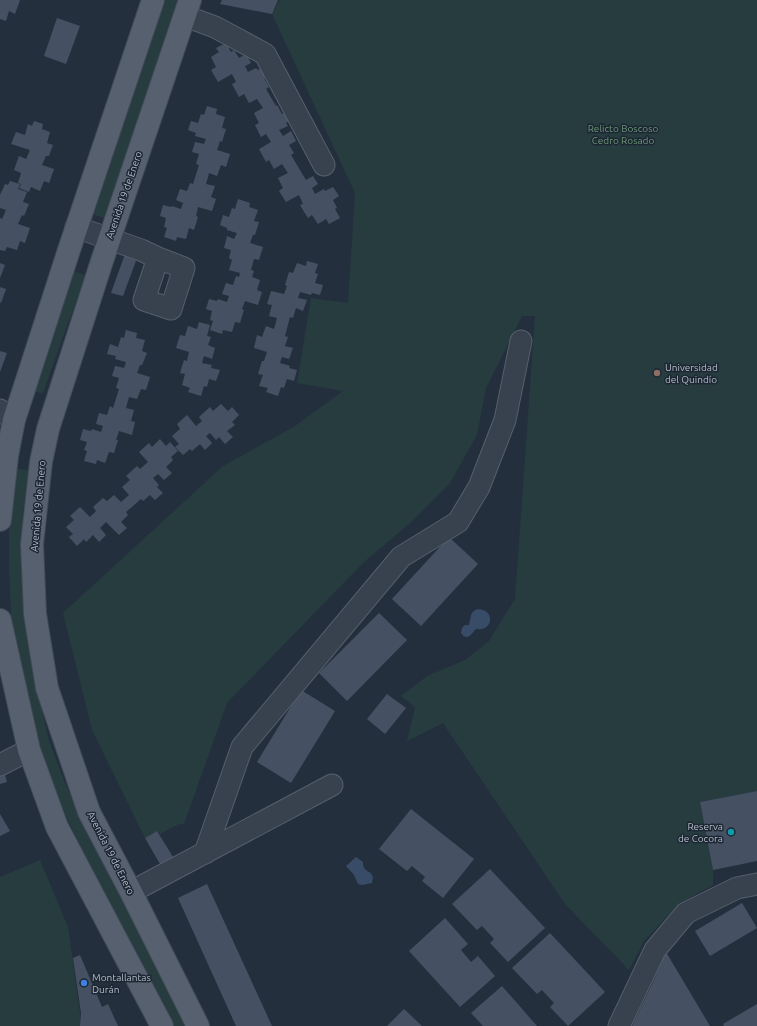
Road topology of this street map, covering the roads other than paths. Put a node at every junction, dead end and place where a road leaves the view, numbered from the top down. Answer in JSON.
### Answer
{"nodes":[{"id":1,"x":153,"y":0,"type":"edge"},
{"id":2,"x":188,"y":8,"type":"edge"},
{"id":3,"x":324,"y":165,"type":"dead end"},
{"id":4,"x":76,"y":227,"type":"junction"},
{"id":5,"x":110,"y":239,"type":"junction"},
{"id":6,"x":158,"y":258,"type":"dead end"},
{"id":7,"x":521,"y":340,"type":"dead end"},
{"id":8,"x":7,"y":415,"type":"edge"},
{"id":9,"x":0,"y":520,"type":"edge"},
{"id":10,"x":0,"y":620,"type":"edge"},
{"id":11,"x":29,"y":750,"type":"junction"},
{"id":12,"x":0,"y":765,"type":"edge"},
{"id":13,"x":332,"y":785,"type":"dead end"},
{"id":14,"x":204,"y":853,"type":"junction"},
{"id":15,"x":757,"y":884,"type":"edge"},
{"id":16,"x":131,"y":892,"type":"junction"},
{"id":17,"x":162,"y":1026,"type":"edge"},
{"id":18,"x":198,"y":1026,"type":"edge"},
{"id":19,"x":619,"y":1026,"type":"edge"}],
"edges":[{"from":1,"to":4,"type":"main road"},
{"from":2,"to":3,"type":"street"},
{"from":2,"to":5,"type":"main road","name":"Avenida 19 de Enero"},
{"from":4,"to":5,"type":"street"},
{"from":4,"to":8,"type":"main road"},
{"from":5,"to":6,"type":"street"},
{"from":5,"to":16,"type":"main road","name":"Avenida 19 de Enero"},
{"from":7,"to":14,"type":"street"},
{"from":8,"to":9,"type":"main road"},
{"from":10,"to":11,"type":"main road"},
{"from":11,"to":12,"type":"street"},
{"from":11,"to":17,"type":"main road"},
{"from":13,"to":14,"type":"street"},
{"from":14,"to":16,"type":"street"},
{"from":15,"to":19,"type":"street"},
{"from":16,"to":18,"type":"main road","name":"Avenida 19 de Enero"}]}
